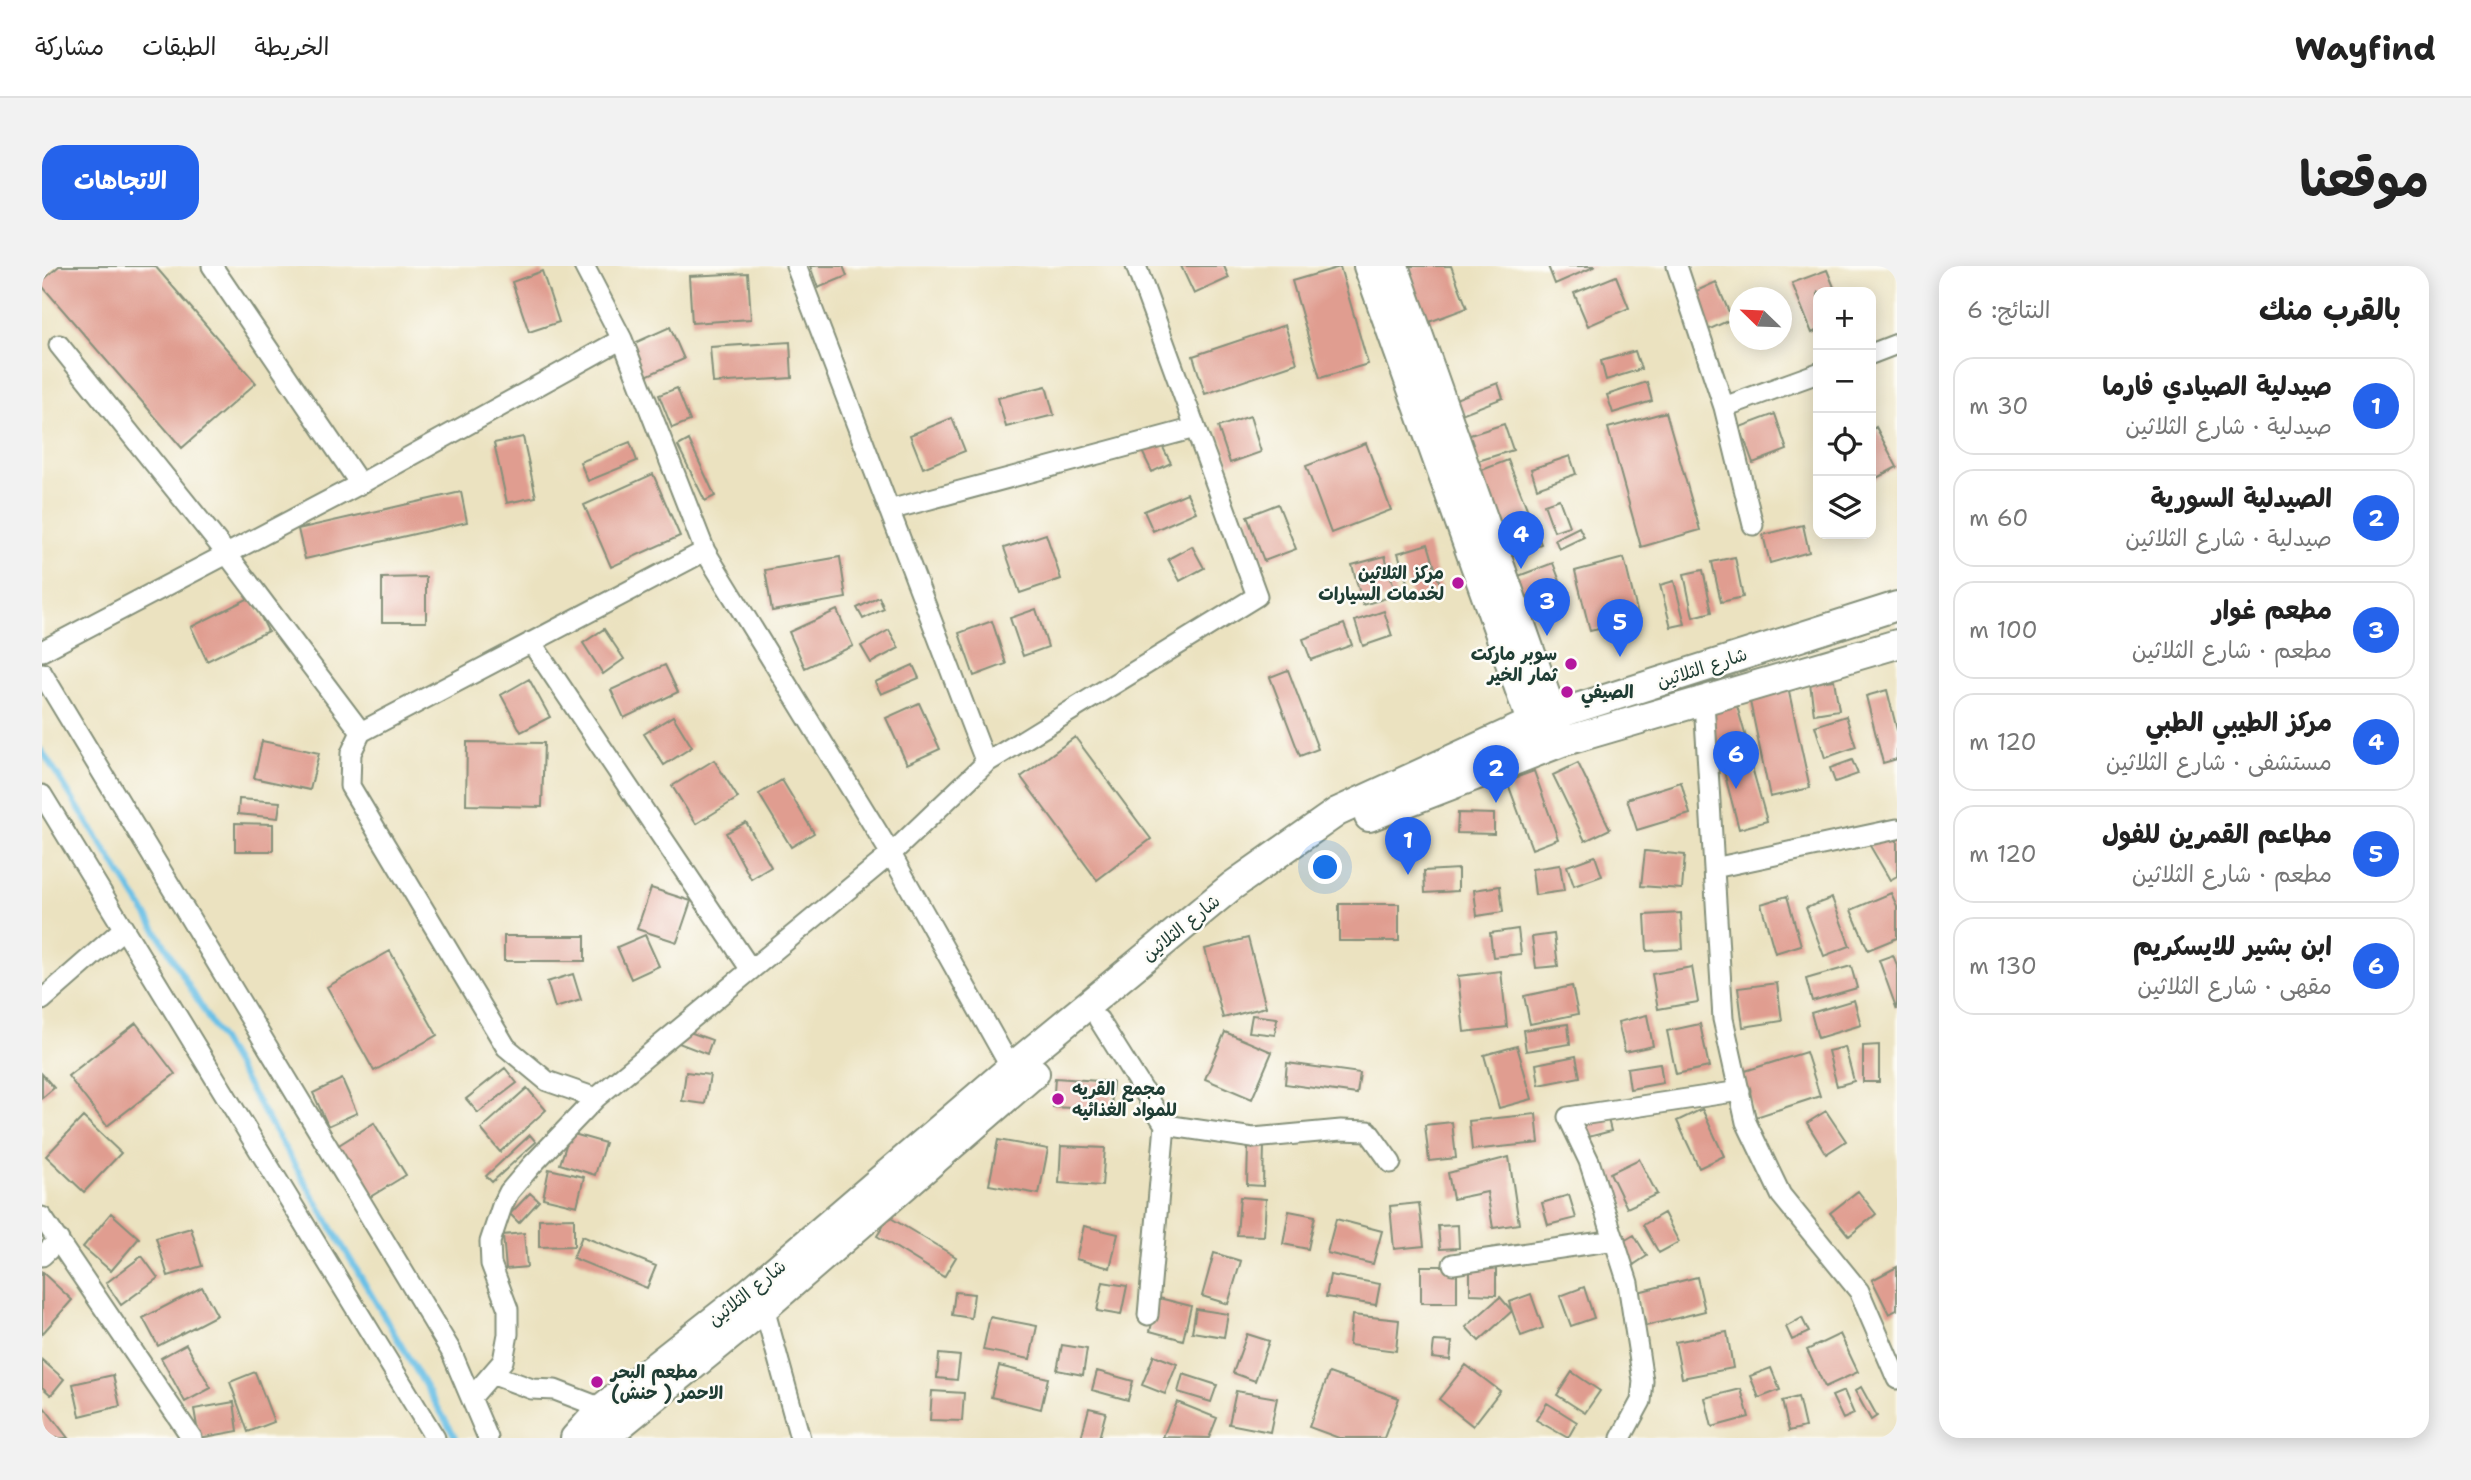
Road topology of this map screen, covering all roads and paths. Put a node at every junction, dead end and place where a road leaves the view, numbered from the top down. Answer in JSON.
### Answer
{"nodes":[{"id":1,"x":212,"y":266,"type":"edge"},
{"id":2,"x":584,"y":266,"type":"edge"},
{"id":3,"x":796,"y":266,"type":"edge"},
{"id":4,"x":1136,"y":266,"type":"edge"},
{"id":5,"x":1368,"y":266,"type":"edge"},
{"id":6,"x":1394,"y":266,"type":"edge"},
{"id":7,"x":1677,"y":266,"type":"edge"},
{"id":8,"x":622,"y":339,"type":"junction"},
{"id":9,"x":1897,"y":344,"type":"edge"},
{"id":10,"x":59,"y":345,"type":"dead end"},
{"id":11,"x":1876,"y":352,"type":"edge"},
{"id":12,"x":1813,"y":375,"type":"edge"},
{"id":13,"x":1724,"y":407,"type":"junction"},
{"id":14,"x":1195,"y":428,"type":"junction"},
{"id":15,"x":359,"y":484,"type":"junction"},
{"id":16,"x":889,"y":510,"type":"junction"},
{"id":17,"x":1753,"y":526,"type":"dead end"},
{"id":18,"x":705,"y":551,"type":"junction"},
{"id":19,"x":227,"y":554,"type":"junction"},
{"id":20,"x":1897,"y":606,"type":"edge"},
{"id":21,"x":531,"y":642,"type":"junction"},
{"id":22,"x":1897,"y":644,"type":"edge"},
{"id":23,"x":42,"y":651,"type":"edge"},
{"id":24,"x":42,"y":673,"type":"edge"},
{"id":25,"x":1704,"y":702,"type":"junction"},
{"id":26,"x":1544,"y":718,"type":"junction"},
{"id":27,"x":361,"y":732,"type":"junction"},
{"id":28,"x":1551,"y":746,"type":"junction"},
{"id":29,"x":986,"y":763,"type":"junction"},
{"id":30,"x":42,"y":795,"type":"edge"},
{"id":31,"x":1897,"y":829,"type":"edge"},
{"id":32,"x":891,"y":854,"type":"junction"},
{"id":33,"x":1714,"y":868,"type":"junction"},
{"id":34,"x":122,"y":930,"type":"junction"},
{"id":35,"x":751,"y":970,"type":"junction"},
{"id":36,"x":42,"y":1000,"type":"edge"},
{"id":37,"x":1099,"y":1020,"type":"junction"},
{"id":38,"x":1018,"y":1075,"type":"junction"},
{"id":39,"x":1740,"y":1091,"type":"junction"},
{"id":40,"x":596,"y":1098,"type":"junction"},
{"id":41,"x":1165,"y":1125,"type":"junction"},
{"id":42,"x":1391,"y":1163,"type":"dead end"},
{"id":43,"x":42,"y":1217,"type":"edge"},
{"id":44,"x":59,"y":1240,"type":"junction"},
{"id":45,"x":1615,"y":1240,"type":"junction"},
{"id":46,"x":42,"y":1256,"type":"edge"},
{"id":47,"x":1453,"y":1264,"type":"dead end"},
{"id":48,"x":764,"y":1307,"type":"junction"},
{"id":49,"x":1148,"y":1315,"type":"dead end"},
{"id":50,"x":494,"y":1375,"type":"junction"},
{"id":51,"x":1897,"y":1379,"type":"edge"},
{"id":52,"x":471,"y":1398,"type":"junction"},
{"id":53,"x":602,"y":1408,"type":"junction"},
{"id":54,"x":192,"y":1438,"type":"edge"},
{"id":55,"x":435,"y":1438,"type":"edge"},
{"id":56,"x":488,"y":1438,"type":"edge"},
{"id":57,"x":575,"y":1438,"type":"edge"},
{"id":58,"x":604,"y":1438,"type":"edge"},
{"id":59,"x":800,"y":1438,"type":"edge"},
{"id":60,"x":1620,"y":1438,"type":"edge"}],
"edges":[{"from":1,"to":15,"type":"street"},
{"from":2,"to":8,"type":"street"},
{"from":3,"to":16,"type":"street"},
{"from":4,"to":14,"type":"street"},
{"from":5,"to":26,"type":"main road"},
{"from":6,"to":26,"type":"main road"},
{"from":7,"to":13,"type":"street"},
{"from":8,"to":15,"type":"street"},
{"from":8,"to":18,"type":"street"},
{"from":9,"to":11,"type":"street"},
{"from":10,"to":19,"type":"street"},
{"from":12,"to":13,"type":"street"},
{"from":13,"to":17,"type":"street"},
{"from":14,"to":16,"type":"street"},
{"from":14,"to":29,"type":"street"},
{"from":15,"to":19,"type":"street"},
{"from":16,"to":29,"type":"street"},
{"from":18,"to":21,"type":"street"},
{"from":18,"to":32,"type":"street"},
{"from":19,"to":23,"type":"street"},
{"from":19,"to":27,"type":"street"},
{"from":20,"to":26,"type":"main road","name":"شارع الثلاثين"},
{"from":21,"to":27,"type":"street"},
{"from":21,"to":35,"type":"street"},
{"from":22,"to":25,"type":"main road","name":"شارع الثلاثين"},
{"from":24,"to":52,"type":"street"},
{"from":25,"to":28,"type":"main road","name":"شارع الثلاثين"},
{"from":25,"to":33,"type":"street"},
{"from":26,"to":28,"type":"main road"},
{"from":26,"to":38,"type":"main road","name":"شارع الثلاثين"},
{"from":27,"to":40,"type":"street"},
{"from":28,"to":37,"type":"main road","name":"شارع الثلاثين"},
{"from":29,"to":32,"type":"street"},
{"from":30,"to":34,"type":"street"},
{"from":31,"to":33,"type":"street"},
{"from":32,"to":35,"type":"street"},
{"from":32,"to":38,"type":"street"},
{"from":33,"to":39,"type":"street"},
{"from":34,"to":36,"type":"street"},
{"from":34,"to":55,"type":"street"},
{"from":35,"to":40,"type":"street"},
{"from":37,"to":38,"type":"main road","name":"شارع الثلاثين"},
{"from":37,"to":41,"type":"street"},
{"from":38,"to":48,"type":"main road","name":"شارع الثلاثين"},
{"from":38,"to":53,"type":"main road","name":"شارع الثلاثين"},
{"from":39,"to":45,"type":"street"},
{"from":39,"to":51,"type":"street"},
{"from":40,"to":50,"type":"street"},
{"from":41,"to":42,"type":"street"},
{"from":41,"to":49,"type":"street"},
{"from":43,"to":44,"type":"street"},
{"from":44,"to":46,"type":"street"},
{"from":44,"to":54,"type":"street"},
{"from":45,"to":47,"type":"street"},
{"from":45,"to":60,"type":"street"},
{"from":48,"to":58,"type":"main road","name":"شارع الثلاثين"},
{"from":48,"to":59,"type":"street"},
{"from":50,"to":52,"type":"street"},
{"from":50,"to":53,"type":"street"},
{"from":52,"to":56,"type":"street"},
{"from":53,"to":57,"type":"main road","name":"شارع الثلاثين"}]}
